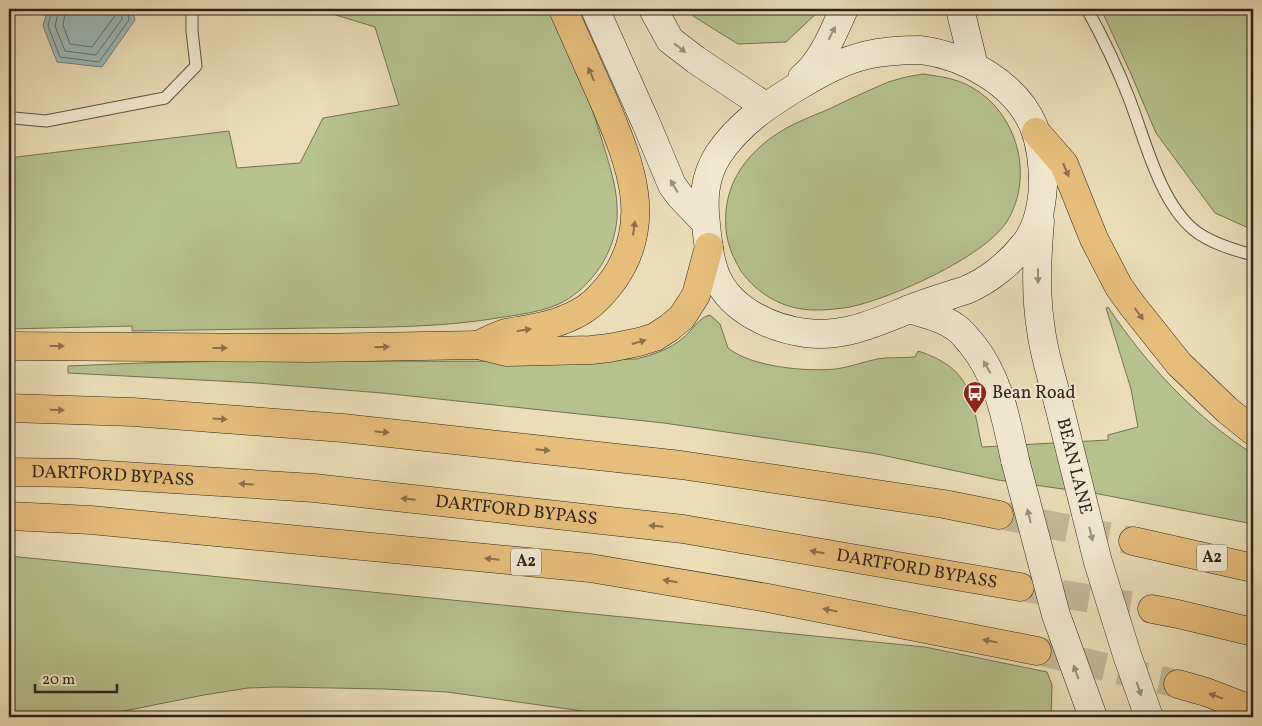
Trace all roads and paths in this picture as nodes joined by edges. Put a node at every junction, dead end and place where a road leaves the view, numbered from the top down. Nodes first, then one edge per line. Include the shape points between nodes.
1 (192, 9) edge
2 (563, 9) edge
3 (595, 9) edge
4 (652, 9) edge
5 (844, 9) edge
6 (960, 9) edge
7 (1087, 9) edge
8 (974, 66) junction
9 (765, 106) junction
10 (14, 118) dead end
11 (1036, 132) junction
12 (1041, 210) junction
13 (708, 235) junction
14 (1253, 255) edge
15 (909, 309) junction
16 (478, 345) junction
17 (9, 346) edge
18 (9, 408) edge
19 (1253, 431) edge
20 (9, 472) edge
21 (999, 515) tunnel mouth
22 (9, 516) edge
23 (1133, 541) tunnel mouth
24 (1253, 568) edge
25 (1020, 587) tunnel mouth
26 (1152, 609) tunnel mouth
27 (1253, 632) edge
28 (1037, 651) tunnel mouth
29 (1178, 684) tunnel mouth
30 (1253, 710) edge
31 (1093, 717) edge
32 (1148, 717) edge

1 - 10 lane via 196,66 165,98 46,121
16 -> 2 highway via 506,332 561,321 587,308 616,275 632,242 636,204 626,155
13 -> 3 main road via 672,185
4 -> 9 main road via 670,40
9 -> 5 main road via 813,68
6 - 8 main road
7 - 14 lane via 1114,60 1154,168 1179,212 1201,234
8 - 9 main road, BEAN LANE via 930,52 903,50 878,53 828,68
8 - 11 main road, BEAN LANE via 993,78 1015,99
9 - 13 main road via 738,130 713,164 705,189
11 - 12 main road, BEAN LANE via 1042,169
11 -> 19 highway via 1064,164 1094,239 1132,305 1179,364
12 - 15 main road via 1026,243 992,275 967,289
12 -> 32 main road, BEAN LANE, bridge via 1039,314 1044,347 1098,562
13 - 15 main road via 717,277 728,294 753,315 785,329 838,333 871,325
16 -> 13 highway via 506,352 591,350 624,346 655,337 676,322 696,295
31 -> 15 main road, bridge via 1056,615 1004,412 989,368 956,327
17 -> 16 highway via 312,348
18 -> 21 highway via 133,412 343,428 681,464
25 -> 20 highway, DARTFORD BYPASS via 674,528 314,488 76,473
28 -> 22 highway, A2 via 777,600 590,568 91,520
23 - 24 highway, A2
26 - 27 highway
30 -> 29 highway

